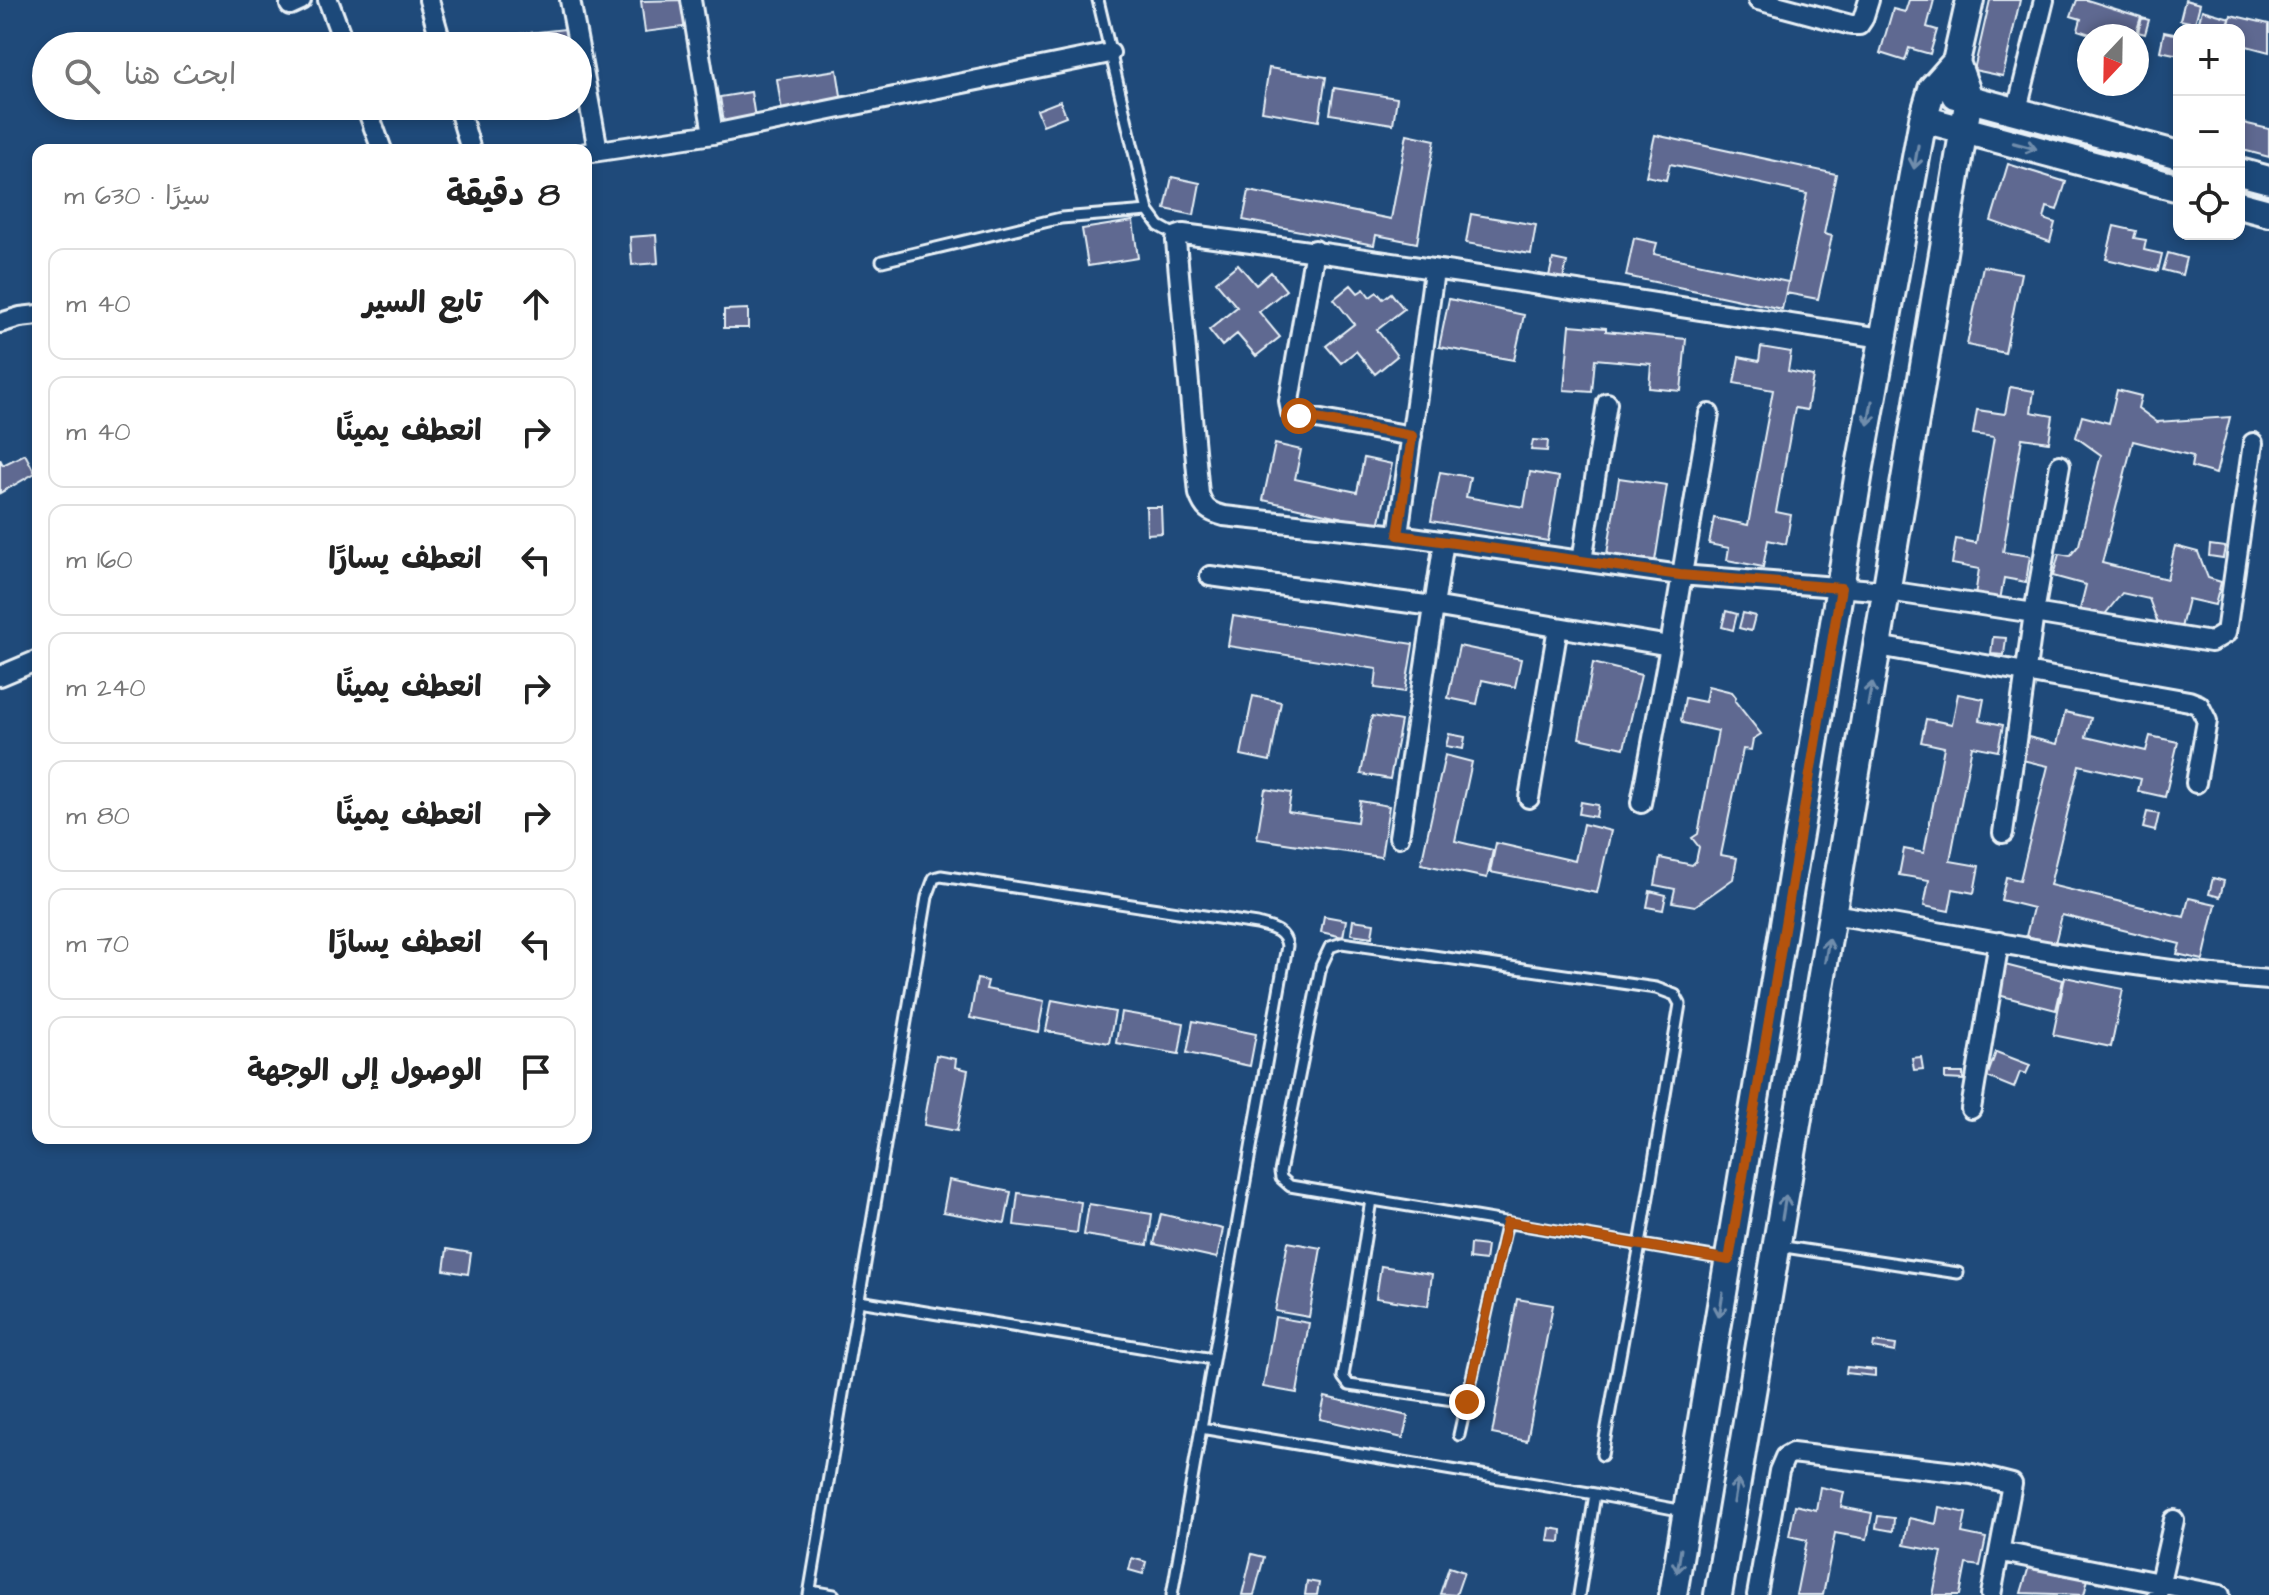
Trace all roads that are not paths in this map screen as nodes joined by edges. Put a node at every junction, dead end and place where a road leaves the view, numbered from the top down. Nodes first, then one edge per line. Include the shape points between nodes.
1 (328, 0) edge
2 (429, 0) edge
3 (570, 0) edge
4 (691, 0) edge
5 (1098, 0) edge
6 (1758, 0) edge
7 (1869, 0) edge
8 (1970, 0) edge
9 (2044, 0) edge
10 (340, 32) edge
11 (438, 32) edge
12 (575, 32) edge
13 (1110, 53) junction
14 (1956, 62) junction
15 (1932, 89) junction
16 (1969, 98) junction
17 (2017, 110) junction
18 (1923, 119) junction
19 (371, 120) edge
20 (462, 120) edge
21 (587, 120) edge
22 (1964, 129) junction
23 (713, 134) junction
24 (380, 144) edge
25 (469, 144) edge
26 (591, 144) edge
27 (592, 152) edge
28 (2173, 153) edge
29 (2245, 174) edge
30 (2269, 180) edge
31 (2173, 186) edge
32 (2245, 207) edge
33 (1148, 211) junction
34 (2269, 213) edge
35 (1177, 236) junction
36 (1315, 250) junction
37 (882, 261) dead end
38 (1434, 271) junction
39 (32, 316) edge
40 (0, 323) edge
41 (1883, 338) junction
42 (1607, 403) dead end
43 (1709, 414) dead end
44 (1412, 436) junction
45 (2253, 443) dead end
46 (2060, 465) dead end
47 (1398, 535) junction
48 (1444, 541) junction
49 (1582, 561) junction
50 (1680, 575) junction
51 (1210, 576) dead end
52 (1841, 588) junction
53 (1888, 591) junction
54 (1433, 606) junction
55 (2034, 613) junction
56 (1558, 627) junction
57 (1670, 646) junction
58 (1878, 646) junction
59 (32, 663) edge
60 (2027, 672) junction
61 (0, 676) edge
62 (2196, 783) dead end
63 (1529, 798) dead end
64 (1641, 803) dead end
65 (2003, 833) dead end
66 (1399, 837) dead end
67 (1833, 914) junction
68 (1999, 942) junction
69 (2269, 980) edge
70 (1756, 1096) junction
71 (1800, 1104) junction
72 (1971, 1109) dead end
73 (1371, 1200) junction
74 (1507, 1222) junction
75 (1640, 1245) junction
76 (1778, 1246) junction
77 (1729, 1260) junction
78 (1958, 1273) dead end
79 (859, 1301) junction
80 (1213, 1359) junction
81 (1467, 1402) junction
82 (1201, 1428) junction
83 (1459, 1435) dead end
84 (1602, 1455) dead end
85 (1595, 1494) junction
86 (1687, 1512) junction
87 (2174, 1520) dead end
88 (2007, 1553) dead end
89 (2158, 1588) edge
90 (810, 1593) edge
91 (834, 1595) edge
92 (1172, 1595) edge
93 (1579, 1595) edge
94 (1673, 1595) edge
95 (1718, 1595) edge
96 (1757, 1595) edge
97 (1991, 1595) edge
98 (2220, 1595) edge

1 - 10 street
2 - 11 street
3 - 12 street
4 - 23 street
5 - 13 lane
6 - 7 street via 1859,25
8 - 14 street
9 - 17 street
13 - 23 street
13 - 33 lane
14 - 15 street
14 - 16 street
15 - 16 street
15 - 18 street
16 - 17 street
16 - 22 street
17 - 28 street
18 - 22 street
18 -> 41 street
19 - 24 street
20 - 25 street
21 - 26 street
22 -> 31 street
22 - 53 street
23 - 27 street
29 - 30 street
32 - 34 street
33 - 35 lane via 1159,226
33 - 37 lane via 1061,218
35 - 36 street
35 - 47 street via 1203,506 1224,516
36 - 38 street
36 - 44 street via 1291,412
38 - 41 street
38 - 44 street
39 - 40 street
41 -> 52 street
42 - 49 street
43 - 50 street
44 - 47 street
45 - 55 street via 2226,633 2211,642
46 - 55 street
47 - 48 street
48 - 49 street
48 - 54 street
49 - 50 street
50 - 52 street
50 - 57 street
51 - 54 street
52 - 53 street
52 - 70 street
53 - 55 street
53 - 58 street
54 - 56 street
54 - 66 street
55 - 60 street
56 - 57 street
56 - 63 street
57 - 64 street
58 - 60 street
67 -> 58 street
59 - 61 street
60 - 62 street via 2199,705 2207,721
60 - 65 street
67 - 68 street
71 -> 67 street
68 - 69 street via 2201,975
68 - 72 street
70 - 71 street
70 - 77 street
76 -> 71 street
73 - 74 lane
73 - 75 lane via 1290,1186 1280,1172 1321,966 1330,947 1342,943 1675,995 1680,1004
73 - 81 lane via 1343,1377 1349,1385 1369,1390
74 - 75 lane
74 - 81 lane
75 - 77 lane
75 - 84 lane
76 - 78 lane
95 -> 76 street
77 -> 86 street
79 - 80 lane
79 - 80 lane via 934,878 1257,924 1280,932 1287,946
79 - 90 lane
80 - 82 lane
81 - 83 lane
82 - 85 lane
82 - 92 lane
85 - 86 lane
85 - 93 lane
86 -> 94 street
87 - 89 street
88 - 89 street
89 - 98 street
90 - 91 lane
96 - 97 street via 1779,1471 1792,1453 1972,1474 2012,1484

